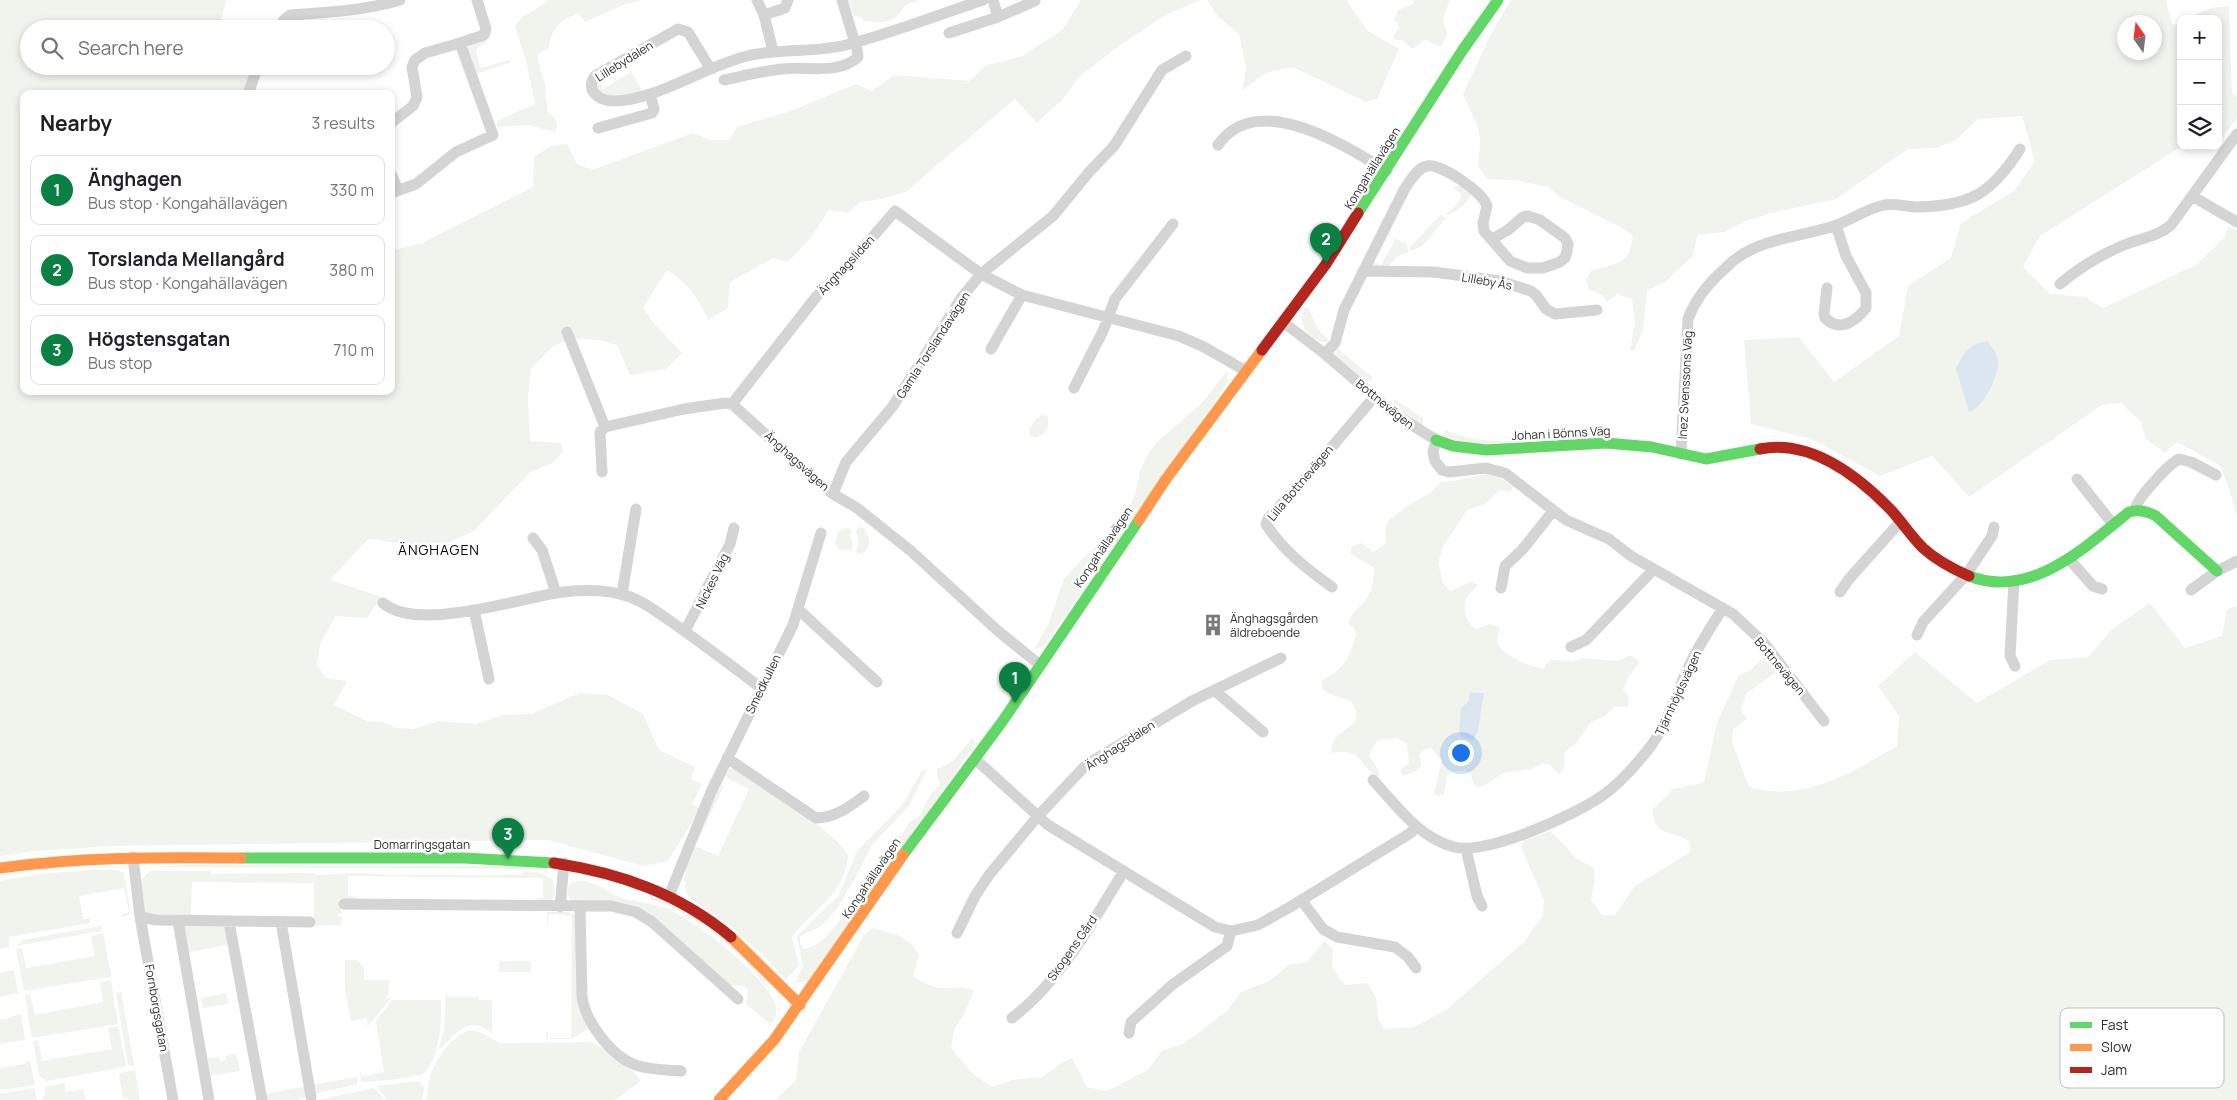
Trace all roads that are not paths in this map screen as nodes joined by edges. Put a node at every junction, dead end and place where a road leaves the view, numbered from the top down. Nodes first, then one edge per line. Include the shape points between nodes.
1 (400, 0) edge
2 (477, 0) edge
3 (757, 0) edge
4 (788, 0) edge
5 (842, 0) edge
6 (983, 0) edge
7 (993, 0) edge
8 (1498, 0) edge
9 (1035, 1) dead end
10 (764, 15) junction
11 (998, 17) junction
12 (284, 20) edge
13 (949, 33) dead end
14 (855, 42) junction
15 (460, 43) junction
16 (773, 52) junction
17 (1186, 56) dead end
18 (710, 68) junction
19 (255, 75) edge
20 (724, 80) dead end
21 (249, 90) edge
22 (650, 94) junction
23 (395, 119) edge
24 (598, 128) dead end
25 (2237, 134) edge
26 (1218, 145) dead end
27 (2020, 149) dead end
28 (1387, 171) junction
29 (395, 191) edge
30 (2192, 196) junction
31 (2237, 222) edge
32 (1173, 224) dead end
33 (1836, 225) junction
34 (1492, 239) junction
35 (1365, 271) junction
36 (981, 274) junction
37 (2060, 284) dead end
38 (1827, 288) dead end
39 (1022, 295) junction
40 (1597, 310) dead end
41 (1108, 317) junction
42 (1283, 322) junction
43 (567, 332) dead end
44 (991, 348) dead end
45 (1325, 354) junction
46 (1246, 371) junction
47 (1074, 388) dead end
48 (1375, 396) junction
49 (732, 404) junction
50 (605, 427) junction
51 (1436, 440) junction
52 (1681, 454) junction
53 (602, 472) dead end
54 (2216, 475) dead end
55 (2077, 479) dead end
56 (833, 494) junction
57 (636, 509) dead end
58 (2136, 510) junction
59 (1553, 511) junction
60 (1900, 522) junction
61 (2112, 523) junction
62 (1994, 527) dead end
63 (734, 528) dead end
64 (821, 533) dead end
65 (533, 538) dead end
66 (2069, 559) junction
67 (2237, 561) edge
68 (1654, 569) junction
69 (2217, 571) junction
70 (1966, 575) junction
71 (2014, 581) junction
72 (1332, 587) dead end
73 (1501, 588) dead end
74 (2102, 589) dead end
75 (2191, 590) dead end
76 (1840, 592) dead end
77 (556, 593) junction
78 (622, 594) junction
79 (383, 603) dead end
80 (1722, 608) junction
81 (474, 610) junction
82 (799, 610) junction
83 (685, 631) junction
84 (1917, 635) dead end
85 (1571, 648) dead end
86 (1282, 658) dead end
87 (1040, 665) junction
88 (2015, 666) dead end
89 (489, 679) dead end
90 (877, 682) dead end
91 (761, 688) junction
92 (1214, 690) junction
93 (1824, 721) dead end
94 (1263, 732) dead end
95 (727, 758) junction
96 (975, 758) junction
97 (1373, 780) dead end
98 (864, 796) dead end
99 (1038, 816) junction
100 (1417, 827) junction
101 (1466, 849) junction
102 (133, 857) junction
103 (564, 862) junction
104 (0, 868) edge
105 (1124, 871) junction
106 (669, 896) junction
107 (1302, 901) junction
108 (344, 904) dead end
109 (1482, 906) dead end
110 (560, 907) junction
111 (580, 907) junction
112 (140, 917) junction
113 (178, 921) junction
114 (230, 922) junction
115 (281, 922) junction
116 (310, 922) dead end
117 (1232, 931) junction
118 (957, 932) dead end
119 (1416, 968) dead end
120 (738, 999) dead end
121 (800, 1005) junction
122 (1012, 1018) dead end
123 (1129, 1033) dead end
124 (681, 1071) dead end
125 (311, 1097) dead end
126 (173, 1100) edge
127 (210, 1100) edge
128 (262, 1100) edge
129 (719, 1100) edge

1 - 12 street via 342,13 290,15
2 - 15 street via 485,34
3 - 10 street
4 - 10 street via 785,8
5 - 14 street
6 - 14 street, Lillebydalen
7 - 11 street
8 - 28 street, Kongahällavägen
9 - 11 street
10 - 16 street
11 - 13 street
14 - 16 street, Lillebydalen
14 - 20 street via 858,57 849,65 775,69
15 - 23 street via 425,53 415,60 412,67 418,98 413,106
15 - 29 street via 493,135 456,152 416,184
16 - 18 street, Lillebydalen
17 - 36 street, Gamla Torslandavägen via 1162,70 1114,146 1053,216
18 - 22 street, Lillebydalen
18 - 22 street, Lillebydalen via 688,32 682,29 591,81 594,93 603,100 626,100
19 - 21 street
22 - 24 street via 652,113
25 - 30 street
26 - 28 street via 1238,125 1261,122 1293,124 1314,131
27 - 33 street, Inez Svenssons Väg via 1998,180 1983,193 1951,205 1884,205
28 - 42 street, Kongahällavägen via 1326,264
30 - 31 street
30 - 37 street via 2162,233 2126,244 2091,261
32 - 41 street via 1115,299
33 - 38 street via 1846,256 1866,293 1866,308 1851,322 1832,324 1824,314
33 - 52 street, Inez Svenssons Väg via 1779,240 1745,254 1707,285 1697,299 1688,319
34 - 34 street, Lilleby Ås via 1510,261 1527,268 1553,266 1565,258 1568,244 1565,238 1540,220 1528,216
34 - 35 street, Lilleby Ås via 1483,226 1487,210 1484,200 1444,168 1426,166 1416,172 1405,188
35 - 40 street, Lilleby Ås via 1434,272 1500,281 1531,291 1546,309 1555,314
35 - 45 street, Lilleby Ås via 1344,310 1335,343
36 - 39 street
36 - 49 street, Änghagsliden via 895,211 816,297
36 - 56 street, Gamla Torslandavägen via 943,324 893,406 846,462
39 - 41 street
39 - 44 street
41 - 46 street via 1179,336
41 - 47 street
42 - 45 street, Bottnevägen
42 - 46 street, Kongahällavägen
43 - 50 street
45 - 48 street, Bottnevägen
46 - 87 street, Kongahällavägen via 1139,518
48 - 51 street, Bottnevägen via 1396,415
48 - 72 street, Lilla Bottnevägen via 1266,524 1306,568
49 - 50 street via 684,409
49 - 56 street, Änghagsvägen
50 - 53 street via 600,432
51 - 52 street, Johan i Bönns Väg via 1470,450 1606,442
51 - 59 street, Bottnevägen via 1433,452 1442,470 1486,468 1505,472
52 - 60 street, Johan i Bönns Väg via 1706,459 1769,447 1805,452 1827,461 1862,483
54 - 58 street via 2179,459 2138,501
55 - 61 street
56 - 87 street, Änghagsvägen via 857,508 911,551 998,632
57 - 78 street
58 - 61 street, Johan i Bönns Väg
58 - 69 street via 2156,516
59 - 68 street, Bottnevägen via 1609,539
59 - 73 street via 1505,566
60 - 70 street, Johan i Bönns Väg via 1924,549
60 - 76 street
61 - 66 street, Johan i Bönns Väg
62 - 70 street via 1992,536
63 - 83 street, Nickes Väg via 730,544
64 - 82 street, Smedkullen
65 - 77 street via 542,550
66 - 71 street, Johan i Bönns Väg via 2040,575
66 - 74 street via 2093,586
67 - 69 street
68 - 80 street, Bottnevägen
68 - 85 street via 1586,640
69 - 75 street
70 - 71 street, Johan i Bönns Väg
70 - 84 street via 1923,622
71 - 88 street via 2010,656
77 - 78 street via 594,590
77 - 81 street
78 - 83 street via 651,608
79 - 81 street via 404,614 440,615
80 - 93 street, Bottnevägen via 1764,643
80 - 101 street, Tjärnhöjdsvägen via 1692,660 1660,732 1647,751 1603,796 1532,832
81 - 89 street
82 - 90 street
82 - 91 street, Smedkullen
83 - 91 street
86 - 92 street, Änghagsdalen
87 - 96 street, Kongahällavägen
91 - 95 street, Smedkullen
92 - 94 street
92 - 99 street, Änghagsdalen via 1086,765
95 - 98 street via 816,818 837,814
95 - 106 street, Smedkullen
96 - 99 street
96 - 121 street, Kongahällavägen via 916,836
97 - 100 street
99 - 105 street via 1066,837
99 - 118 street via 975,896
100 - 101 street via 1452,846
100 - 107 street
101 - 109 street
102 - 103 street, Domarringsgatan via 481,858
102 - 104 street, Domarringsgatan via 71,858
102 - 112 street, Fornborgsgatan
103 - 106 street, Domarringsgatan via 627,879
103 - 110 street
105 - 117 street via 1215,927
105 - 122 street, Skogens Gård via 1060,968 1028,1006
106 - 121 street, Domarringsgatan via 727,933
107 - 117 street via 1258,925
107 - 119 street via 1323,929 1337,938 1395,947
108 - 110 street
110 - 111 street
111 - 120 street via 611,906 636,912 652,922
111 - 124 street via 583,1007 592,1026 609,1046 635,1065
112 - 113 street
112 - 126 street, Fornborgsgatan
113 - 114 street
113 - 127 street
114 - 115 street
114 - 128 street
115 - 116 street
115 - 125 street
117 - 123 street via 1227,946 1172,985 1130,1022
121 - 129 street, Kongahällavägen via 774,1040

